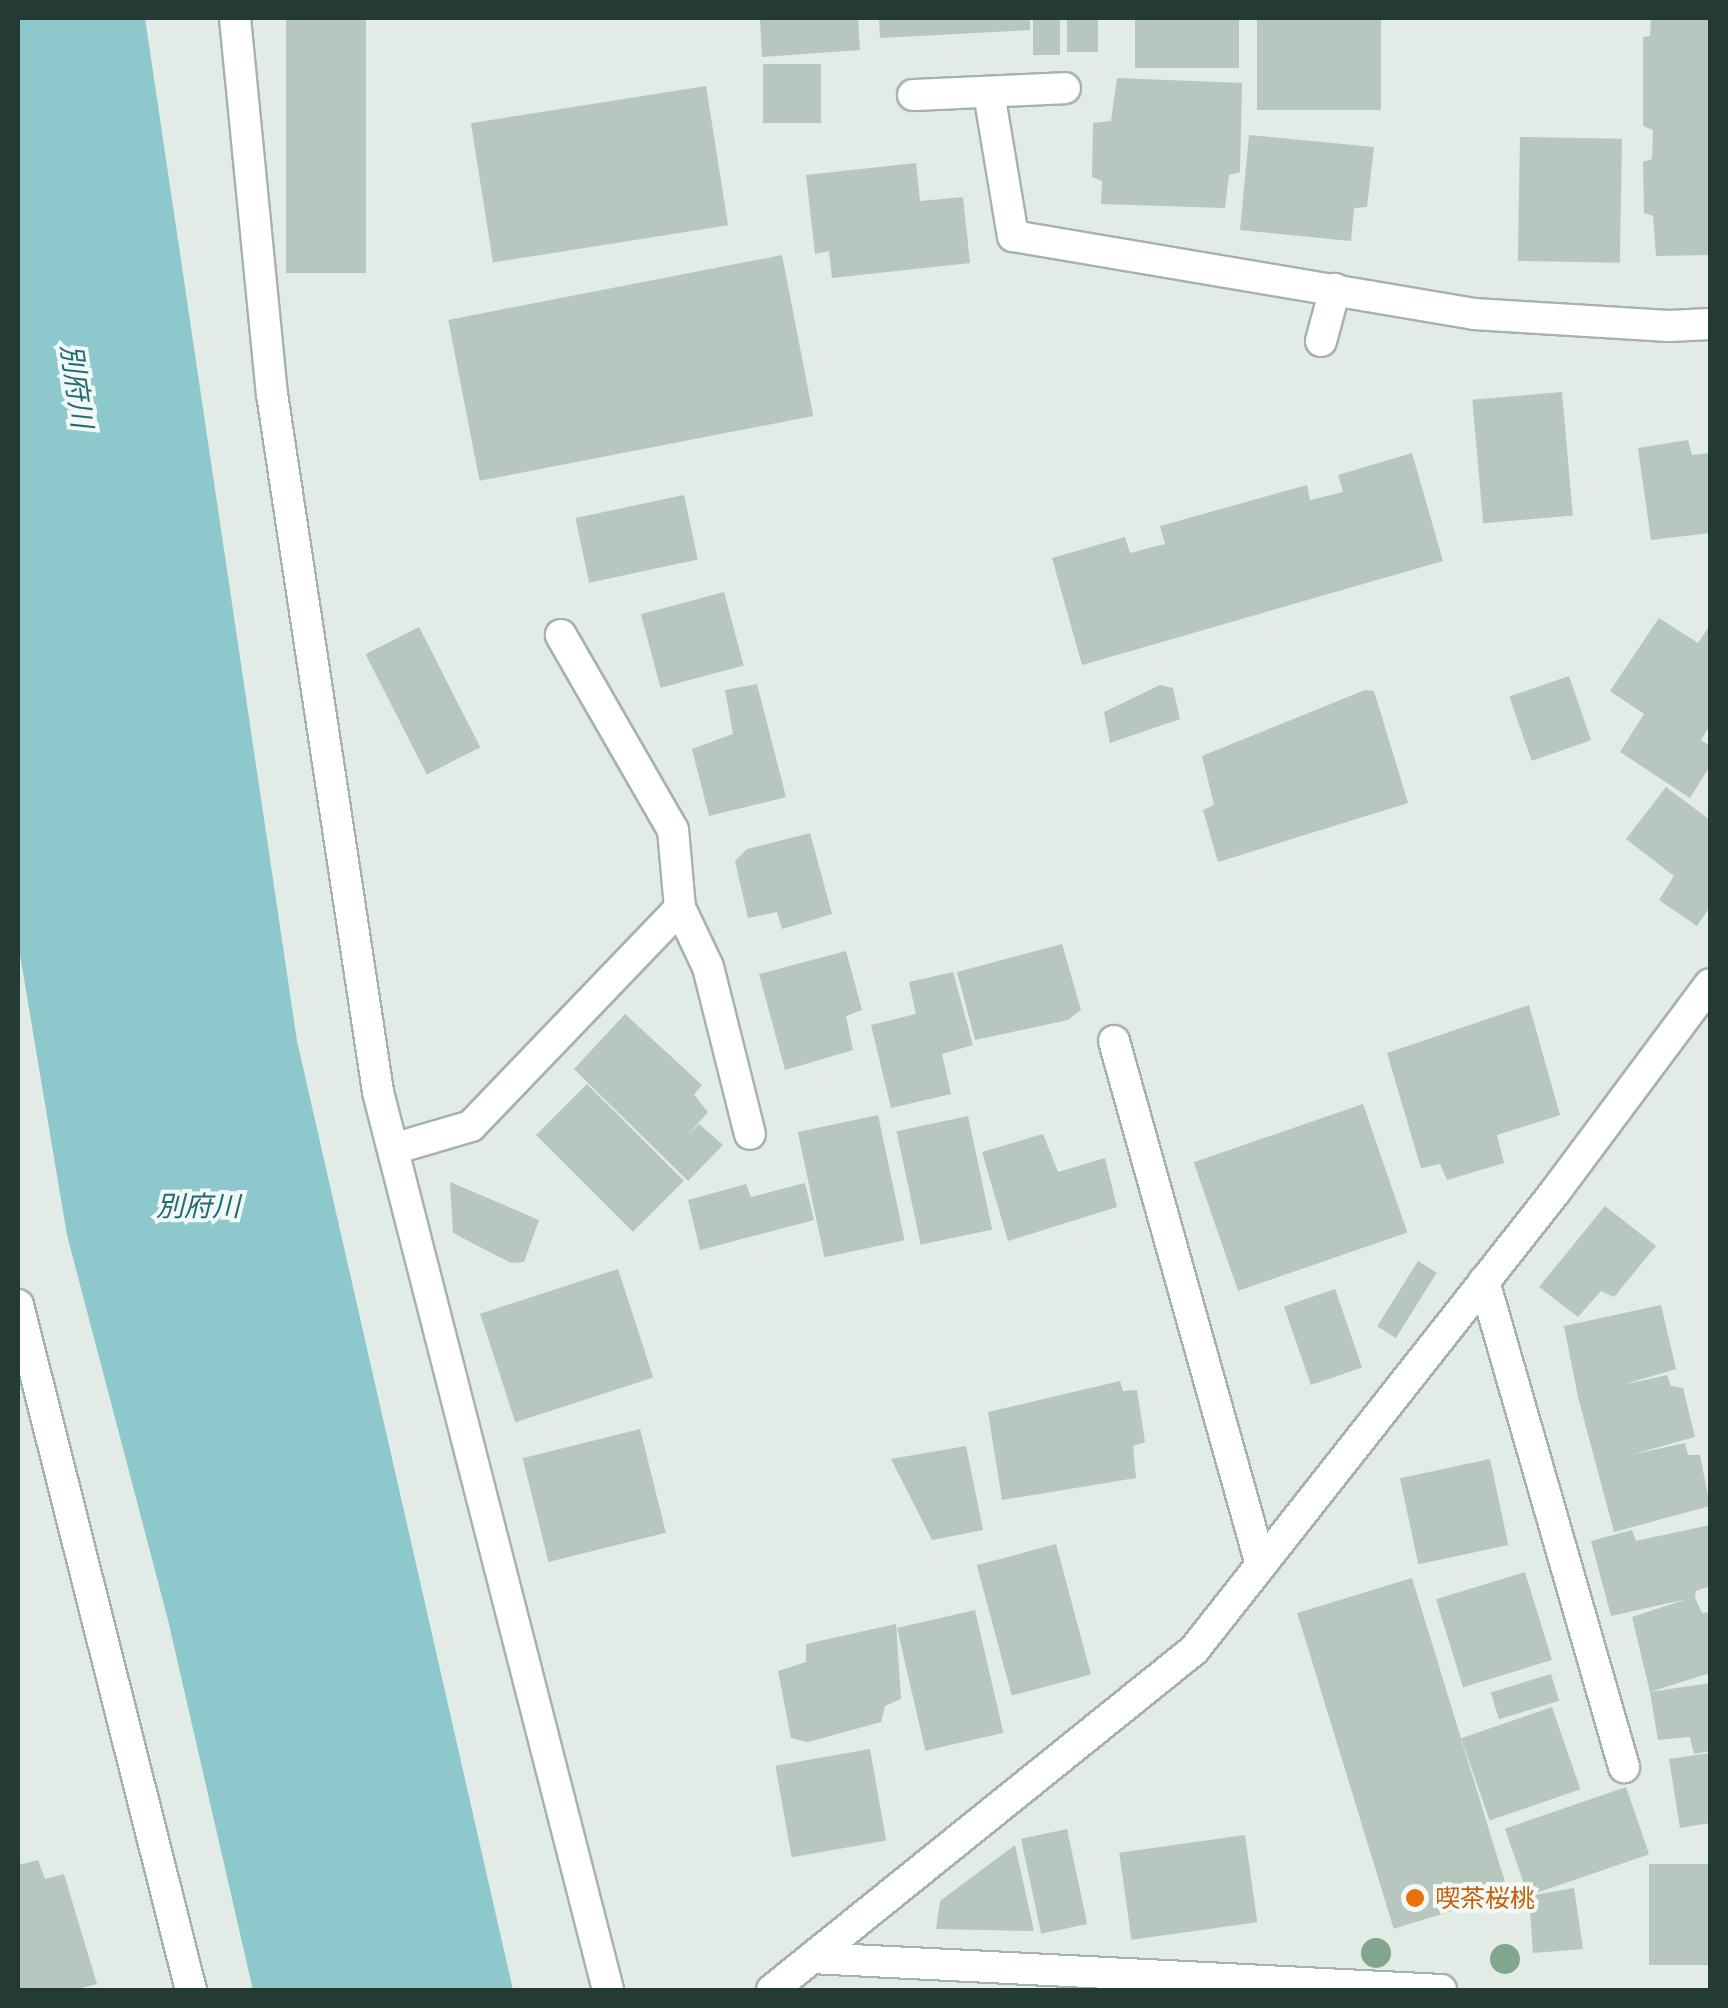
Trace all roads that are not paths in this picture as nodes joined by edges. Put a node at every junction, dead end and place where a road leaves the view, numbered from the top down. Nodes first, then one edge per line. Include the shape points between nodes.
1 (235, 18) edge
2 (1065, 88) dead end
3 (989, 93) junction
4 (913, 95) dead end
5 (1335, 289) junction
6 (1710, 324) edge
7 (1320, 341) dead end
8 (561, 635) dead end
9 (680, 908) junction
10 (1710, 984) edge
11 (1114, 1042) dead end
12 (750, 1134) dead end
13 (394, 1149) junction
14 (1484, 1280) junction
15 (18, 1305) edge
16 (1260, 1565) junction
17 (1624, 1766) dead end
18 (812, 1958) junction
19 (191, 1990) edge
20 (608, 1990) edge
21 (772, 1990) edge
22 (1442, 1990) edge

1 - 13 street via 272,394 378,1092
2 - 3 street
3 - 4 street
3 - 5 street via 1013,236
5 - 6 street via 1474,314
5 - 7 street
8 - 9 street via 673,830
9 - 12 street via 708,966
9 - 13 street via 471,1126
10 - 14 street
11 - 16 street
13 - 20 street
14 - 16 street
14 - 17 street
15 - 19 street
16 - 18 street via 1194,1650
18 - 21 street
18 - 22 street

